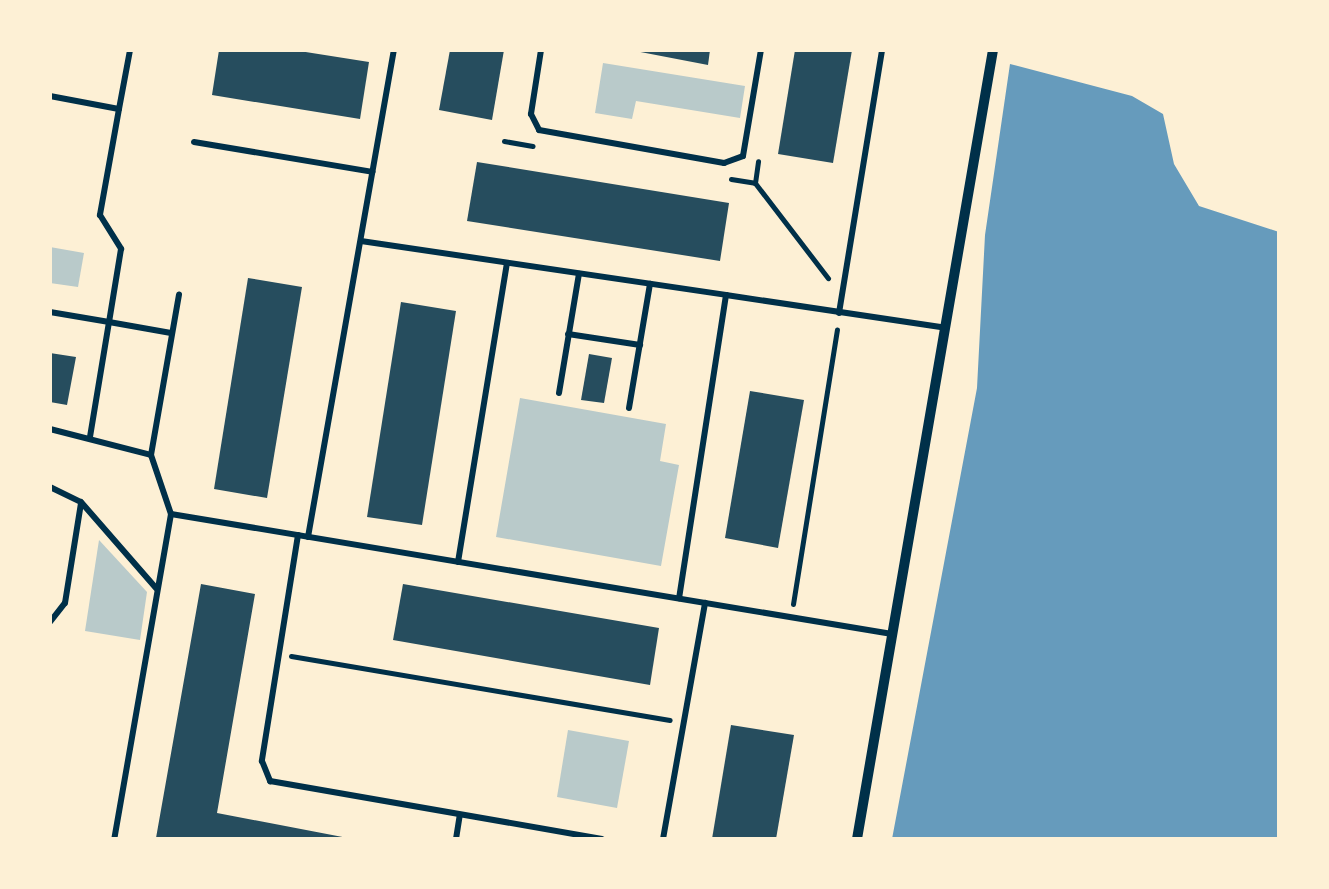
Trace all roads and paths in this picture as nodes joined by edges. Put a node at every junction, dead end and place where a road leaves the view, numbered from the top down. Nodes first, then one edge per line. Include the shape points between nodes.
1 (130, 50) edge
2 (394, 50) edge
3 (541, 50) edge
4 (761, 50) edge
5 (882, 50) edge
6 (994, 50) edge
7 (50, 96) edge
8 (119, 109) junction
9 (504, 141) dead end
10 (194, 142) dead end
11 (543, 148) dead end
12 (374, 172) junction
13 (716, 176) dead end
14 (361, 241) junction
15 (506, 264) junction
16 (578, 274) junction
17 (650, 284) junction
18 (179, 294) dead end
19 (726, 296) junction
20 (842, 296) junction
21 (50, 312) edge
22 (839, 313) junction
23 (109, 322) junction
24 (946, 328) junction
25 (171, 332) junction
26 (568, 334) junction
27 (640, 345) junction
28 (558, 393) dead end
29 (629, 408) dead end
30 (50, 430) edge
31 (90, 436) junction
32 (151, 455) junction
33 (50, 487) edge
34 (81, 502) junction
35 (170, 514) junction
36 (298, 535) junction
37 (308, 537) junction
38 (458, 562) junction
39 (157, 589) junction
40 (679, 598) junction
41 (705, 603) junction
42 (791, 617) junction
43 (50, 622) edge
44 (892, 634) junction
45 (278, 654) junction
46 (686, 722) junction
47 (460, 815) junction
48 (114, 839) edge
49 (456, 839) edge
50 (602, 839) edge
51 (662, 839) edge
52 (857, 839) edge

1 - 8 lane
2 - 12 lane
3 - 4 lane via 531,114 539,130 724,163 743,156
5 - 20 lane
6 - 24 street
7 - 8 lane
8 - 23 lane via 100,215 121,249
9 - 11 path
10 - 12 lane
12 - 14 lane
13 - 20 path via 755,183
14 - 15 lane
14 - 37 lane
15 - 16 lane
15 - 38 lane
16 - 17 lane
16 - 26 lane
17 - 19 lane
17 - 27 lane
18 - 25 lane
19 - 22 lane
19 - 40 lane
20 - 22 lane
21 - 23 lane
22 - 24 lane
22 - 42 path
23 - 25 lane
23 - 31 lane
24 - 44 street
25 - 32 lane
26 - 27 lane
26 - 28 lane
27 - 29 lane
30 - 31 lane
31 - 32 lane via 116,450
32 - 35 lane
33 - 34 lane
34 - 39 lane
34 - 43 lane via 65,604
35 - 36 lane
35 - 39 lane
36 - 37 lane
36 - 45 lane
37 - 38 lane
38 - 40 lane
39 - 48 lane
40 - 41 lane
41 - 42 lane
41 - 46 lane
42 - 44 lane
44 - 52 street
45 - 46 path
45 - 47 lane via 262,761 270,781
46 - 51 lane
47 - 49 lane
47 - 50 lane

